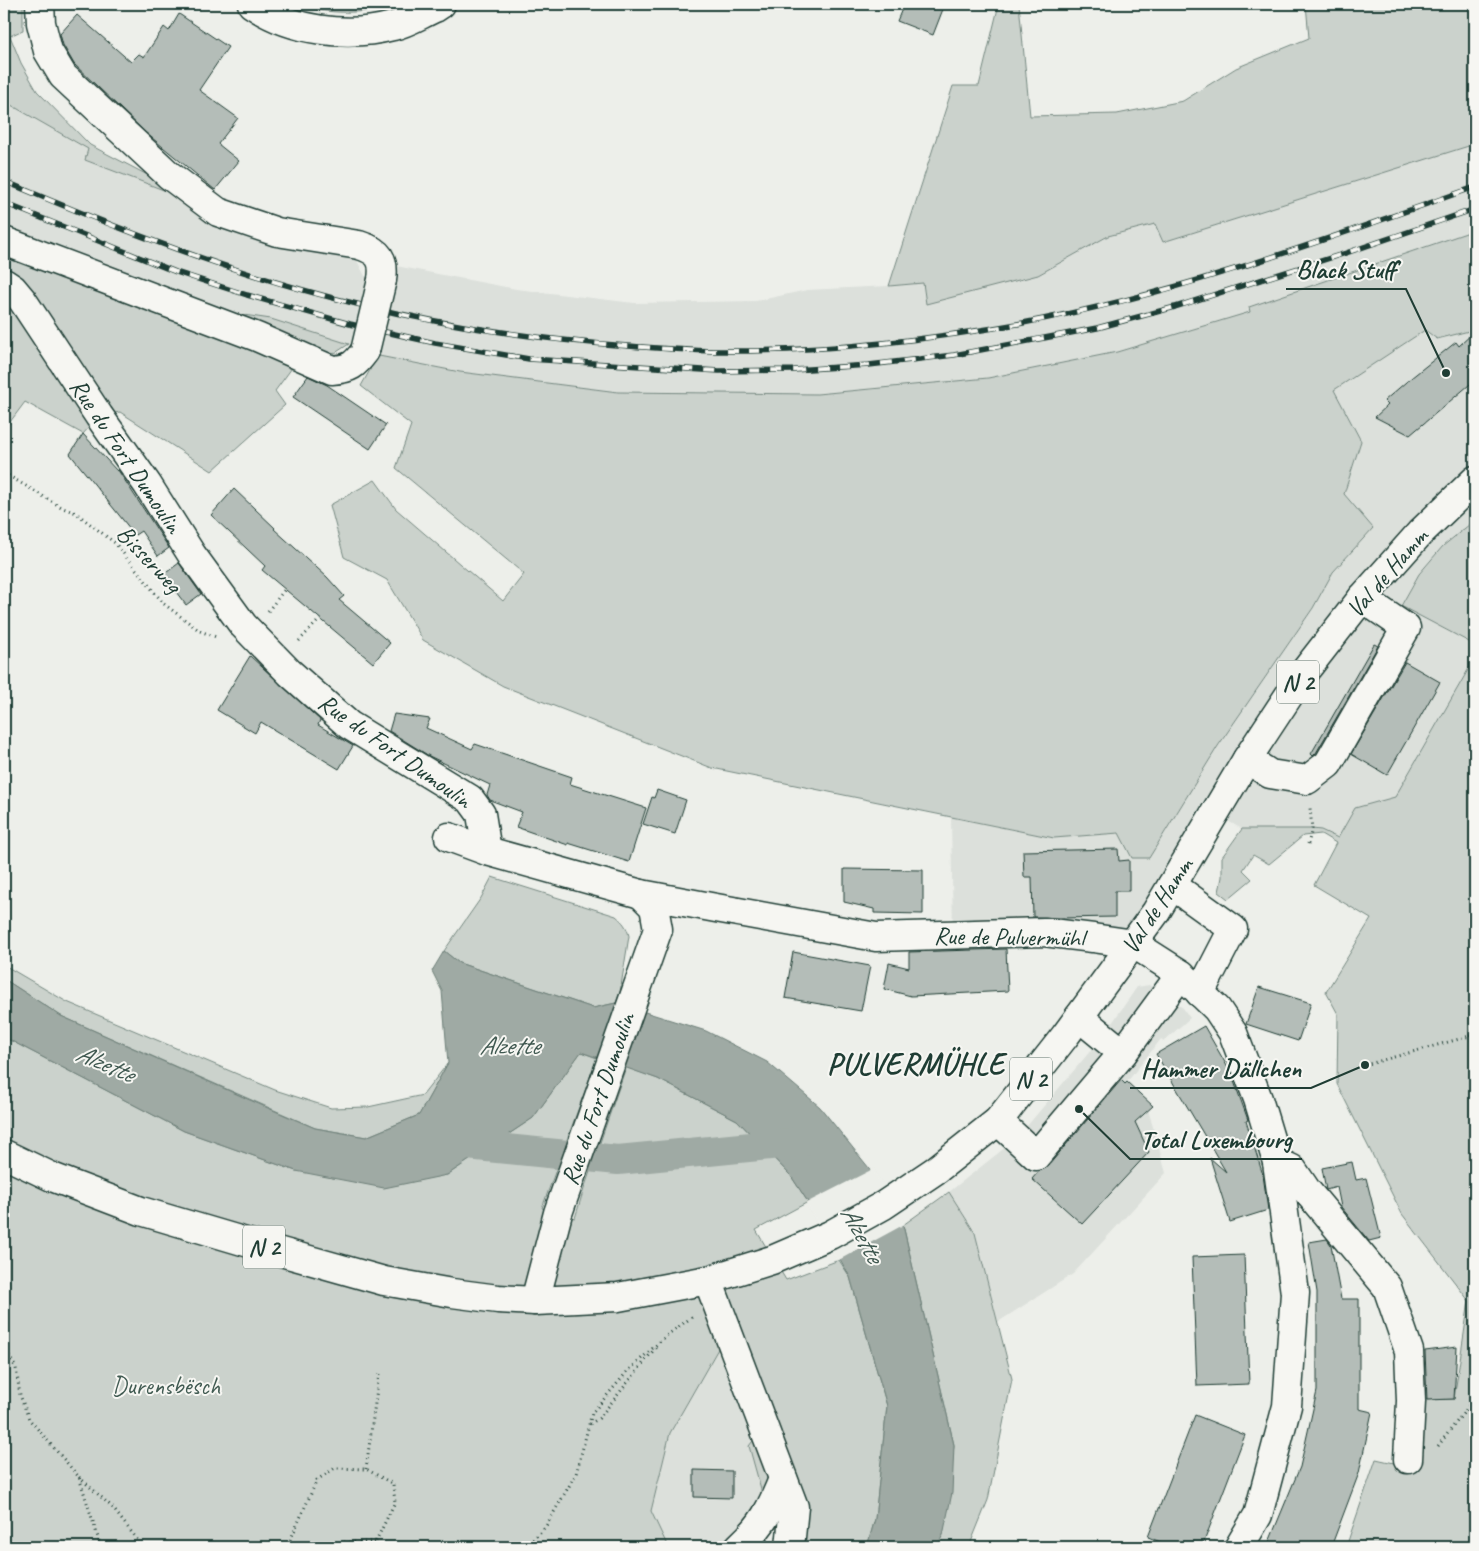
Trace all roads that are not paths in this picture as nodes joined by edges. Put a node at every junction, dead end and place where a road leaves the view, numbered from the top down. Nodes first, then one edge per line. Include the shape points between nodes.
1 (252, 4) edge
2 (441, 4) edge
3 (40, 13) edge
4 (4, 241) edge
5 (4, 284) edge
6 (1475, 480) edge
7 (1362, 598) junction
8 (1247, 759) junction
9 (449, 837) dead end
10 (487, 850) junction
11 (1172, 885) junction
12 (641, 894) junction
13 (1134, 944) junction
14 (1181, 974) junction
15 (1200, 993) junction
16 (1079, 1017) junction
17 (1123, 1053) junction
18 (998, 1121) junction
19 (4, 1154) edge
20 (1277, 1162) junction
21 (708, 1280) junction
22 (535, 1301) junction
23 (1408, 1459) road end
24 (783, 1479) junction
25 (739, 1547) edge
26 (790, 1547) edge
27 (1239, 1547) edge

1 - 2 street via 303,27 348,32 393,26
3 - 4 street, bridge via 48,51 63,76 169,176 218,212 277,232 371,249 380,257 384,268 365,350 357,362 346,369 332,370 257,337
5 - 10 street, Rue du Fort Dumoulin via 23,301 192,555 254,620 290,673 349,726 470,799 481,814
6 - 7 street, Val de Hamm / N 2 via 1420,533
7 - 8 street, Val de Hamm / N 2 via 1305,671
7 - 8 street via 1406,628 1328,764 1307,780 1270,774
8 - 11 street, Val de Hamm / N 2
9 - 10 street
10 - 12 street
11 - 13 street, Val de Hamm / N 2
11 - 15 street via 1233,929
12 - 13 street, Rue de Pulvermühl via 876,938 1044,932
12 - 22 street, Rue du Fort Dumoulin via 654,907 658,929 558,1213
13 - 14 street, Rue de Pulvermühl
13 - 16 street, Val de Hamm / N 2
14 - 15 street, Rue de Pulvermühl
14 - 17 street
15 - 20 street, Rue de Pulvermühl via 1217,1009 1233,1033
16 - 17 street
16 - 18 street, Val de Hamm / N 2
17 - 18 street via 1036,1156
18 - 21 street, Val de Hamm / N 2 via 936,1170 884,1205 830,1235 772,1260
19 - 22 street, N 2 via 52,1177 141,1211 384,1281 452,1294
20 - 23 street via 1292,1169 1387,1287 1409,1351
20 - 27 street, Rue de Pulvermühl via 1295,1293 1287,1406 1258,1515
21 - 22 street, N 2 via 618,1297
21 - 24 street
24 - 25 street via 771,1508 753,1535
24 - 26 street via 794,1507

